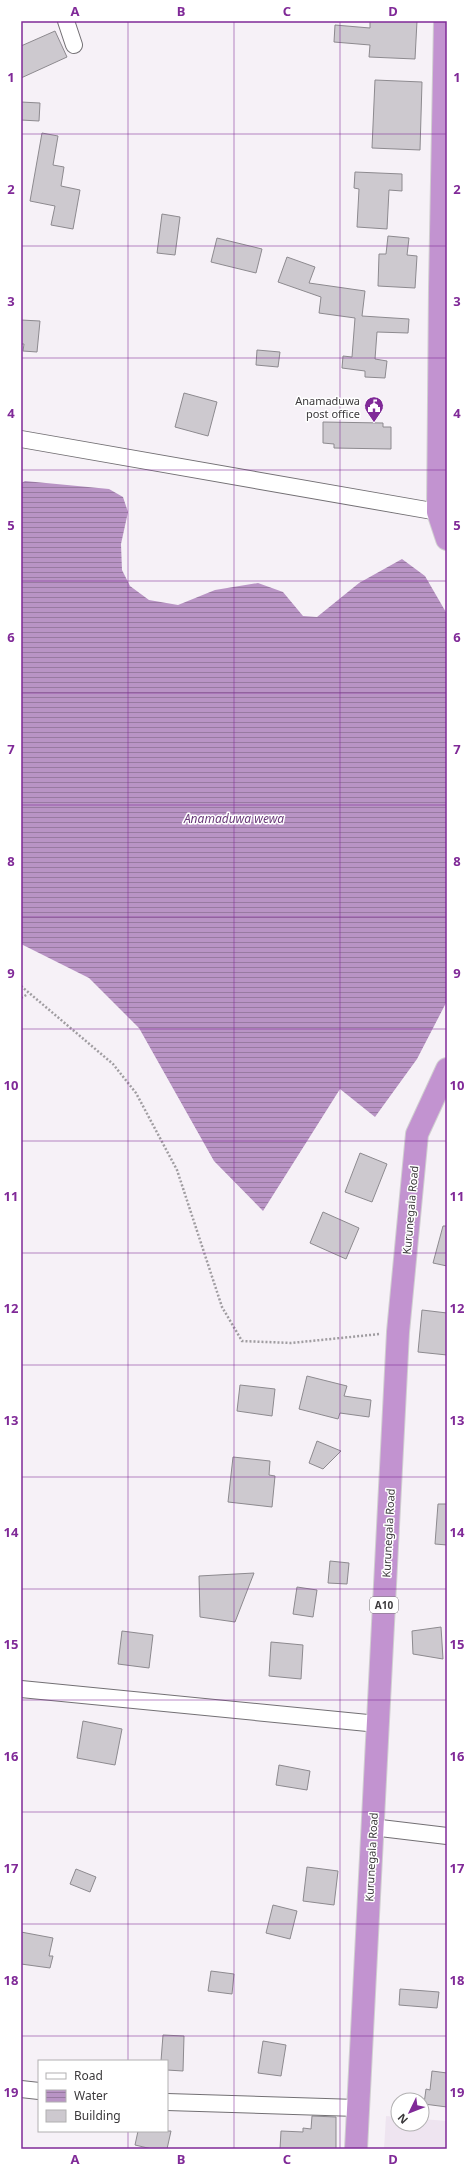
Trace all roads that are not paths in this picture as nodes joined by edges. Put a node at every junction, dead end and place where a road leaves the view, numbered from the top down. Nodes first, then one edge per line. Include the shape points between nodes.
1 (66, 21) edge
2 (445, 21) edge
3 (74, 45) dead end
4 (443, 289) edge
5 (21, 439) edge
6 (438, 512) junction
7 (447, 539) edge
8 (447, 1069) edge
9 (21, 1689) edge
10 (378, 1724) junction
11 (372, 1827) junction
12 (447, 1836) edge
13 (21, 2090) edge
14 (38, 2091) edge
15 (168, 2102) edge
16 (357, 2108) junction
17 (356, 2149) edge

1 - 3 street
2 - 4 highway
4 - 6 highway
5 - 6 street
6 - 7 highway
8 - 10 highway, Kurunegala Road / A10 via 417,1134 398,1332
9 - 10 street
10 - 11 highway, Kurunegala Road / A10
11 - 12 street
11 - 16 highway, Kurunegala Road / A10
13 - 14 street
15 - 16 street
16 - 17 highway, Kurunegala Road / A10

